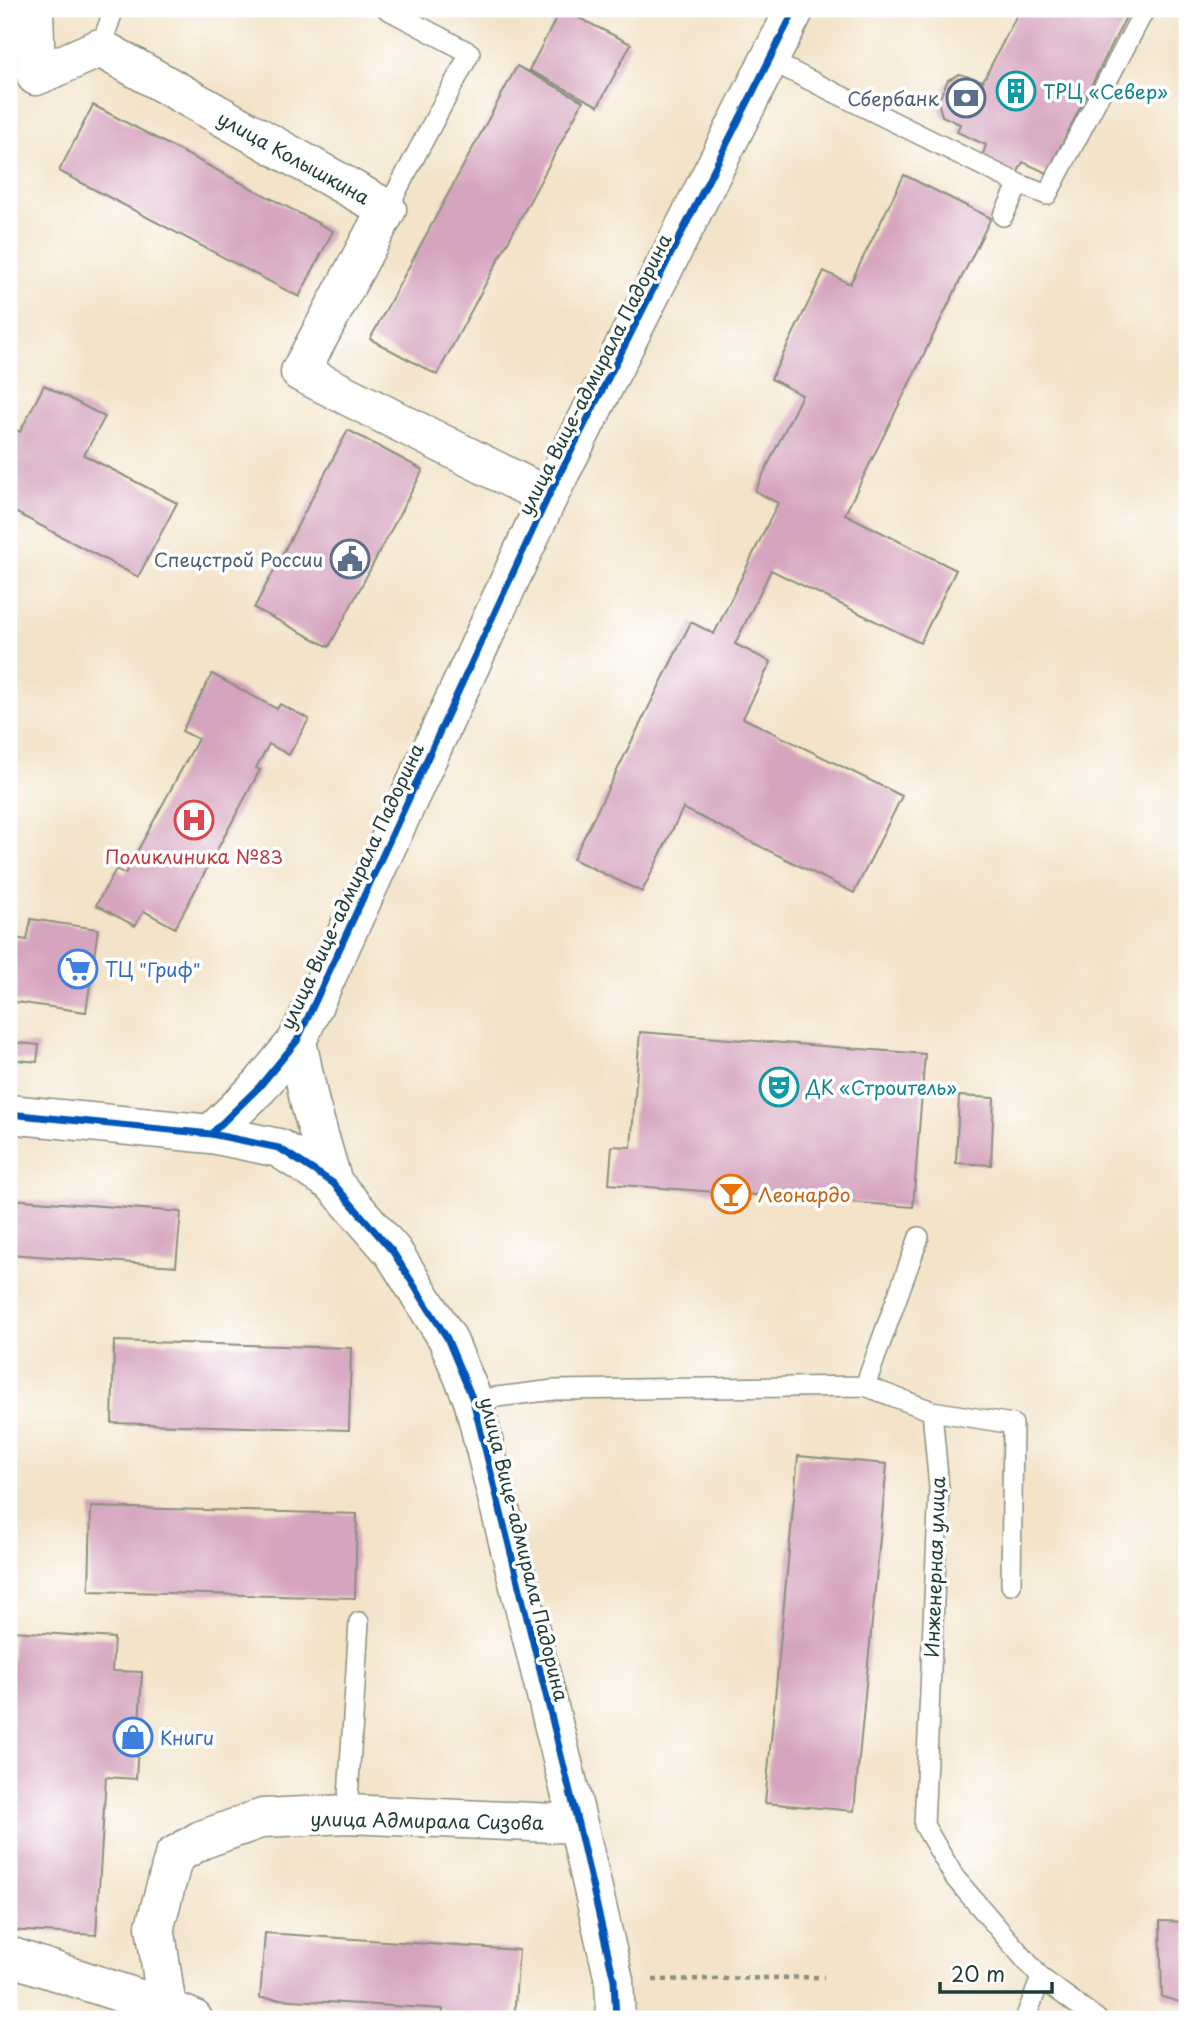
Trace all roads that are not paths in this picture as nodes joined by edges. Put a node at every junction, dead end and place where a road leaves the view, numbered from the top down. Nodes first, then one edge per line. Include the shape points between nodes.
1 (34, 9) edge
2 (114, 9) edge
3 (387, 9) edge
4 (795, 9) edge
5 (1145, 9) edge
6 (100, 48) junction
7 (769, 60) junction
8 (1019, 184) junction
9 (387, 209) junction
10 (1003, 216) dead end
11 (548, 496) junction
12 (297, 1041) junction
13 (9, 1114) edge
14 (211, 1134) junction
15 (334, 1183) junction
16 (919, 1237) dead end
17 (865, 1386) junction
18 (473, 1400) junction
19 (932, 1411) junction
20 (1011, 1585) dead end
21 (359, 1622) dead end
22 (347, 1814) junction
23 (578, 1824) junction
24 (9, 1956) edge
25 (1041, 1978) junction
26 (180, 2014) edge
27 (616, 2019) edge
28 (1025, 2019) edge
29 (1097, 2019) edge

1 - 6 street via 36,76
2 - 6 lane
3 - 9 lane via 470,53
4 - 7 street, улица Вице-адмирала Падорина
5 - 8 lane via 1047,195
6 - 9 street, улица Колышкина
7 - 8 lane
7 - 11 street, улица Вице-адмирала Падорина
8 - 10 lane
9 - 11 street, улица Колышкина via 300,372
11 - 12 street, улица Вице-адмирала Падорина
12 - 14 street, улица Вице-адмирала Падорина
12 - 15 street, улица Вице-адмирала Падорина
13 - 14 street
14 - 15 street, улица Вице-адмирала Падорина via 279,1148
15 - 18 street, улица Вице-адмирала Падорина via 393,1252 447,1338
16 - 17 lane
17 - 18 lane via 554,1390
17 - 19 lane
18 - 23 street, улица Вице-адмирала Падорина
19 - 20 lane via 1013,1424
19 - 25 lane, Инженерная улица via 939,1488 924,1825 956,1878
21 - 22 lane
22 - 23 street, улица Адмирала Сизова
22 - 26 street, улица Адмирала Сизова via 263,1818 201,1840 174,1856 155,1926
23 - 27 street, улица Вице-адмирала Падорина via 614,1980
24 - 26 street
25 - 28 lane
25 - 29 lane, Инженерная улица

